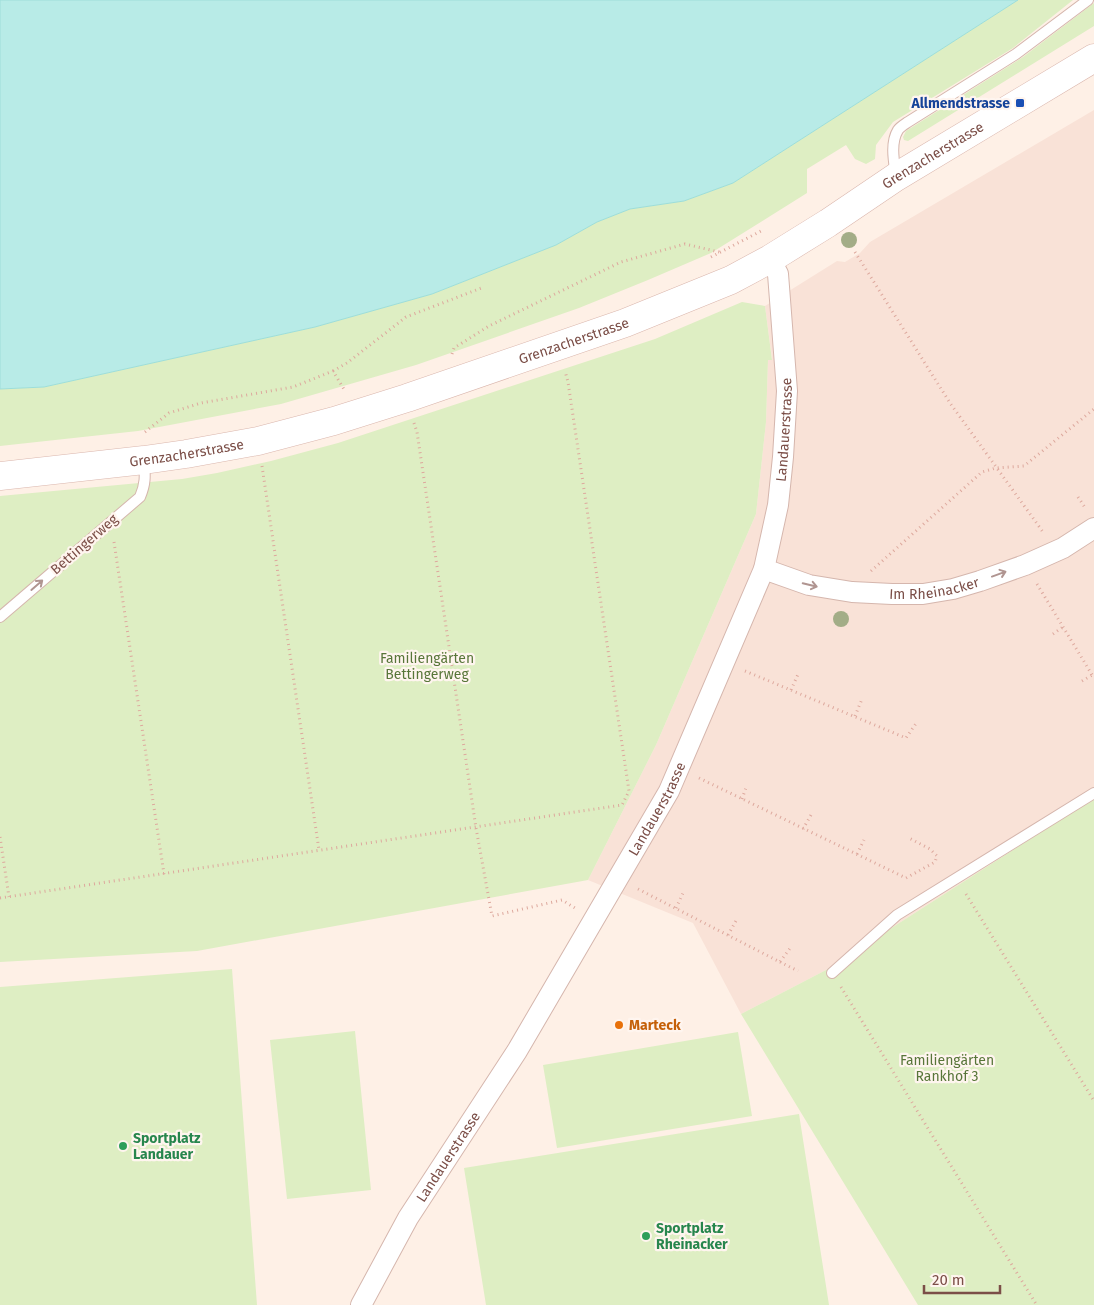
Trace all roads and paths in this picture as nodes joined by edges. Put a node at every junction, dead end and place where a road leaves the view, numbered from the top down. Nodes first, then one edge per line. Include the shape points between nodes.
1 (1088, 0) edge
2 (1094, 58) edge
3 (896, 177) junction
4 (768, 228) dead end
5 (720, 252) junction
6 (855, 252) dead end
7 (711, 257) dead end
8 (770, 259) junction
9 (484, 287) dead end
10 (460, 353) dead end
11 (563, 366) dead end
12 (332, 371) junction
13 (353, 389) dead end
14 (1094, 409) edge
15 (412, 415) dead end
16 (142, 448) junction
17 (262, 460) dead end
18 (996, 468) junction
19 (0, 476) edge
20 (111, 522) junction
21 (1094, 528) edge
22 (1057, 550) junction
23 (1026, 565) junction
24 (764, 569) junction
25 (841, 590) junction
26 (0, 617) edge
27 (1063, 627) junction
28 (1053, 634) dead end
29 (723, 662) junction
30 (1094, 669) edge
31 (799, 672) dead end
32 (1092, 675) edge
33 (1082, 681) dead end
34 (790, 690) junction
35 (862, 699) dead end
36 (855, 716) junction
37 (917, 722) dead end
38 (678, 768) junction
39 (747, 785) dead end
40 (1094, 793) edge
41 (742, 799) junction
42 (811, 815) dead end
43 (476, 828) junction
44 (803, 829) junction
45 (0, 837) edge
46 (909, 838) dead end
47 (864, 840) dead end
48 (319, 850) junction
49 (857, 854) junction
50 (164, 874) junction
51 (618, 878) junction
52 (956, 878) junction
53 (684, 891) dead end
54 (9, 897) junction
55 (0, 898) edge
56 (575, 908) dead end
57 (676, 908) junction
58 (737, 919) dead end
59 (728, 935) junction
60 (791, 947) dead end
61 (780, 962) junction
62 (798, 971) dead end
63 (832, 973) joint
64 (1094, 1101) edge
65 (1036, 1304) dead end
66 (360, 1305) edge

1 - 3 lane via 1016,54 898,130 893,154
2 - 3 main road, Grenzacherstrasse
3 - 8 main road, Grenzacherstrasse
4 - 5 path
5 - 7 path
5 - 10 path via 685,244 621,262 489,326 454,348 450,356
6 - 18 path via 950,403
8 - 16 main road, Grenzacherstrasse via 731,280 625,324 334,420 258,441 186,454
8 - 24 street, Landauerstrasse via 778,274 787,391 778,505
9 - 12 path via 406,317
11 - 43 path via 629,791 622,805
12 - 13 path via 345,392
12 - 16 path via 293,387 201,402 169,413
14 - 18 path via 1024,466
15 - 43 path
16 - 19 main road, Grenzacherstrasse
16 - 20 lane, Bettingerweg via 144,488 140,497
17 - 48 path
18 - 22 path
18 - 25 path via 982,472 861,579
26 -> 20 lane, Bettingerweg
20 - 50 path
21 - 22 street, Im Rheinacker
22 - 23 street, Im Rheinacker
25 -> 23 street, Im Rheinacker via 923,594 953,589
23 - 27 path
24 -> 25 street, Im Rheinacker via 809,585
24 - 29 street, Landauerstrasse
27 - 28 path
27 - 32 path
29 - 34 path
29 - 38 street, Landauerstrasse
30 - 32 path
31 - 34 path
32 - 33 path
34 - 36 path
35 - 36 path
36 - 37 path via 906,738
38 - 41 path
38 - 51 street, Landauerstrasse via 669,791
39 - 41 path
40 - 52 lane
41 - 44 path
42 - 44 path
43 - 48 path
43 - 56 path via 492,916 562,900
44 - 49 path
45 - 54 path
46 - 49 path via 937,856 934,862 906,878
47 - 49 path
48 - 50 path
50 - 54 path
51 - 57 path
51 - 66 street, Landauerstrasse via 517,1051 408,1218
52 - 63 lane via 897,915
52 - 64 path
53 - 57 path
54 - 55 path
57 - 59 path
58 - 59 path
59 - 61 path
60 - 61 path
61 - 62 path
63 - 65 path

